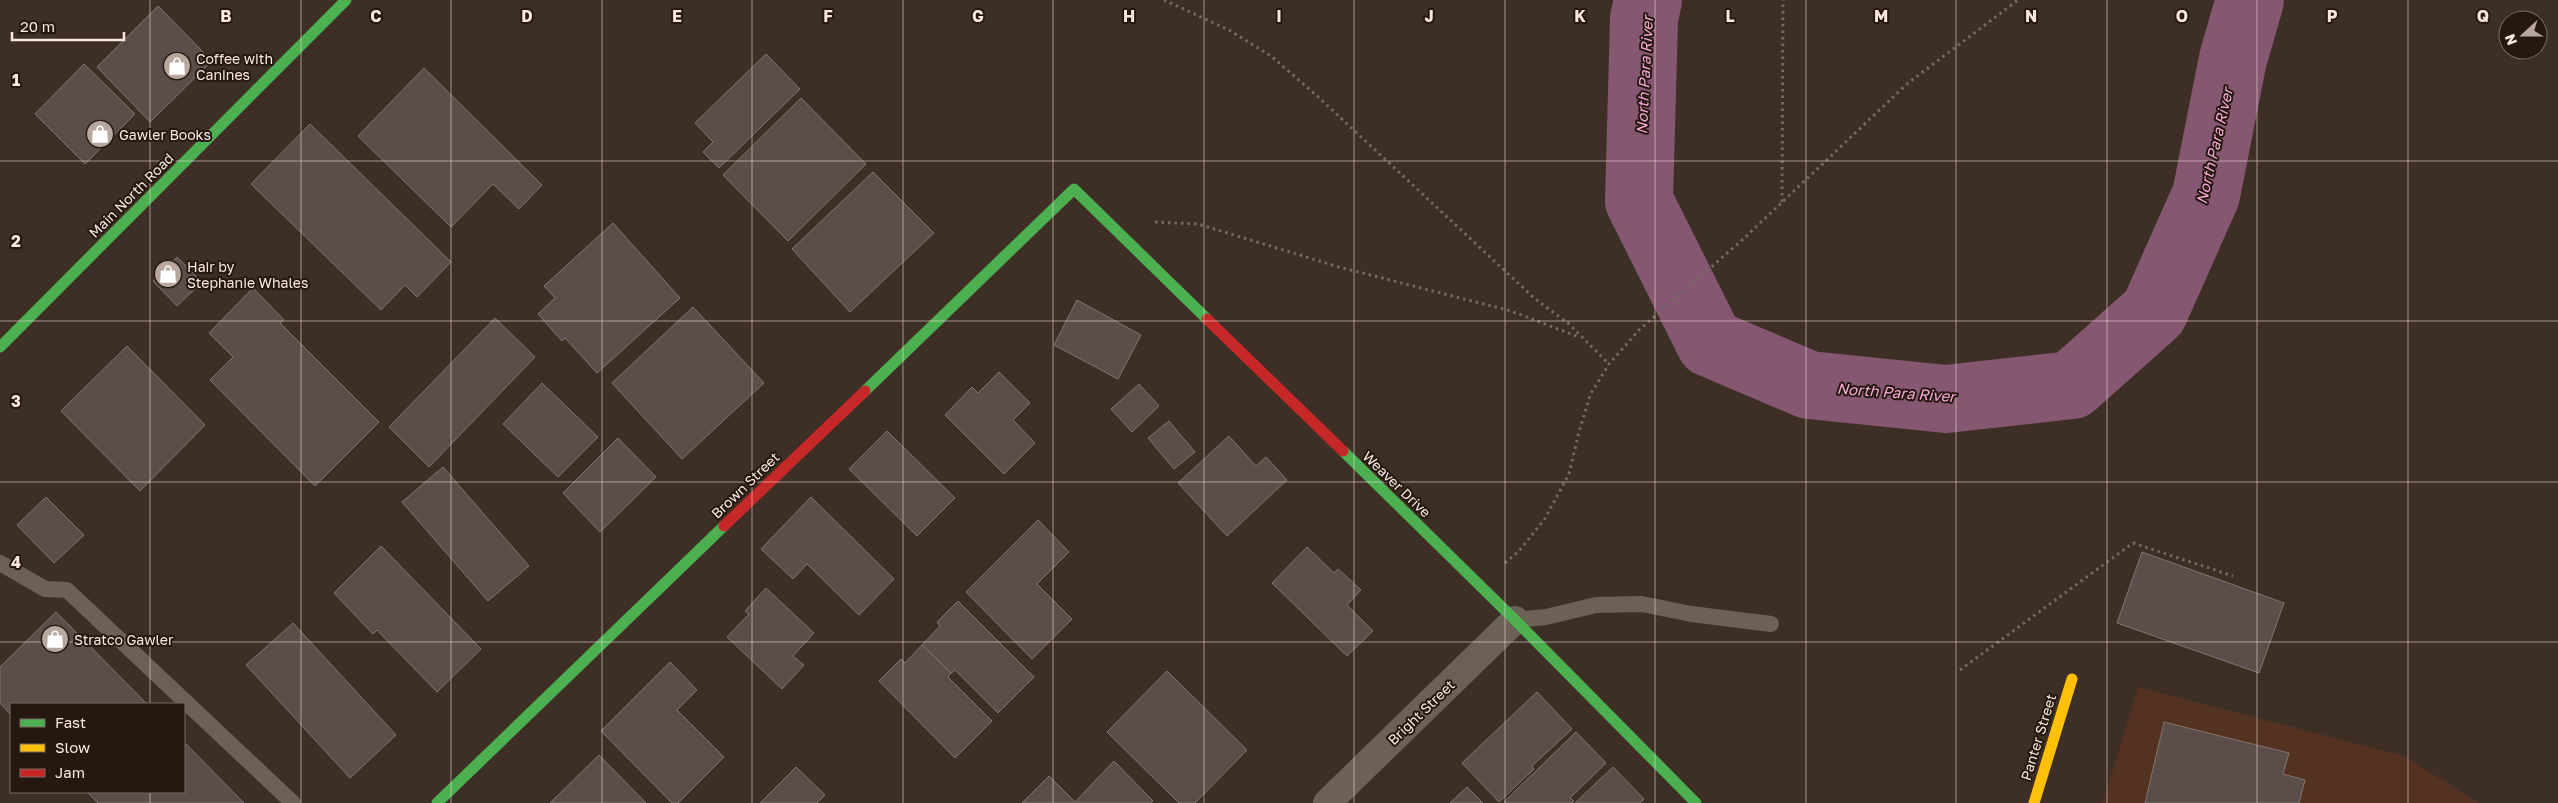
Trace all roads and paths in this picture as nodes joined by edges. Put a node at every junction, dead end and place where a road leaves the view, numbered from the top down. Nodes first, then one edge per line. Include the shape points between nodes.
1 (346, 0) edge
2 (1164, 0) edge
3 (1783, 0) edge
4 (2018, 0) edge
5 (1074, 189) joint
6 (1782, 203) junction
7 (1120, 234) junction
8 (1582, 338) junction
9 (0, 347) edge
10 (1608, 364) junction
11 (0, 563) edge
12 (1504, 564) dead end
13 (2233, 576) dead end
14 (1515, 620) junction
15 (1771, 624) dead end
16 (1960, 670) dead end
17 (2072, 679) dead end
18 (293, 803) edge
19 (437, 803) edge
20 (1327, 803) edge
21 (1696, 803) edge
22 (2034, 803) edge

1 - 9 street, Main North Road
2 - 8 path via 1229,30 1271,56 1534,298
3 - 6 path
4 - 6 path via 1908,83
5 - 7 street, Weaver Drive
5 - 19 street, Brown Street
6 - 10 path via 1639,330
7 - 8 path via 1135,225 1162,222 1198,224 1339,267 1512,311
7 - 14 street, Weaver Drive
8 - 10 path
10 - 12 path via 1590,395 1569,474 1544,520
11 - 18 lane via 45,590 67,590
13 - 16 path via 2133,543
14 - 15 lane via 1546,617 1596,605 1642,604
14 - 20 street, Bright Street
14 - 21 street, Weaver Drive
17 - 22 street, Panter Street

